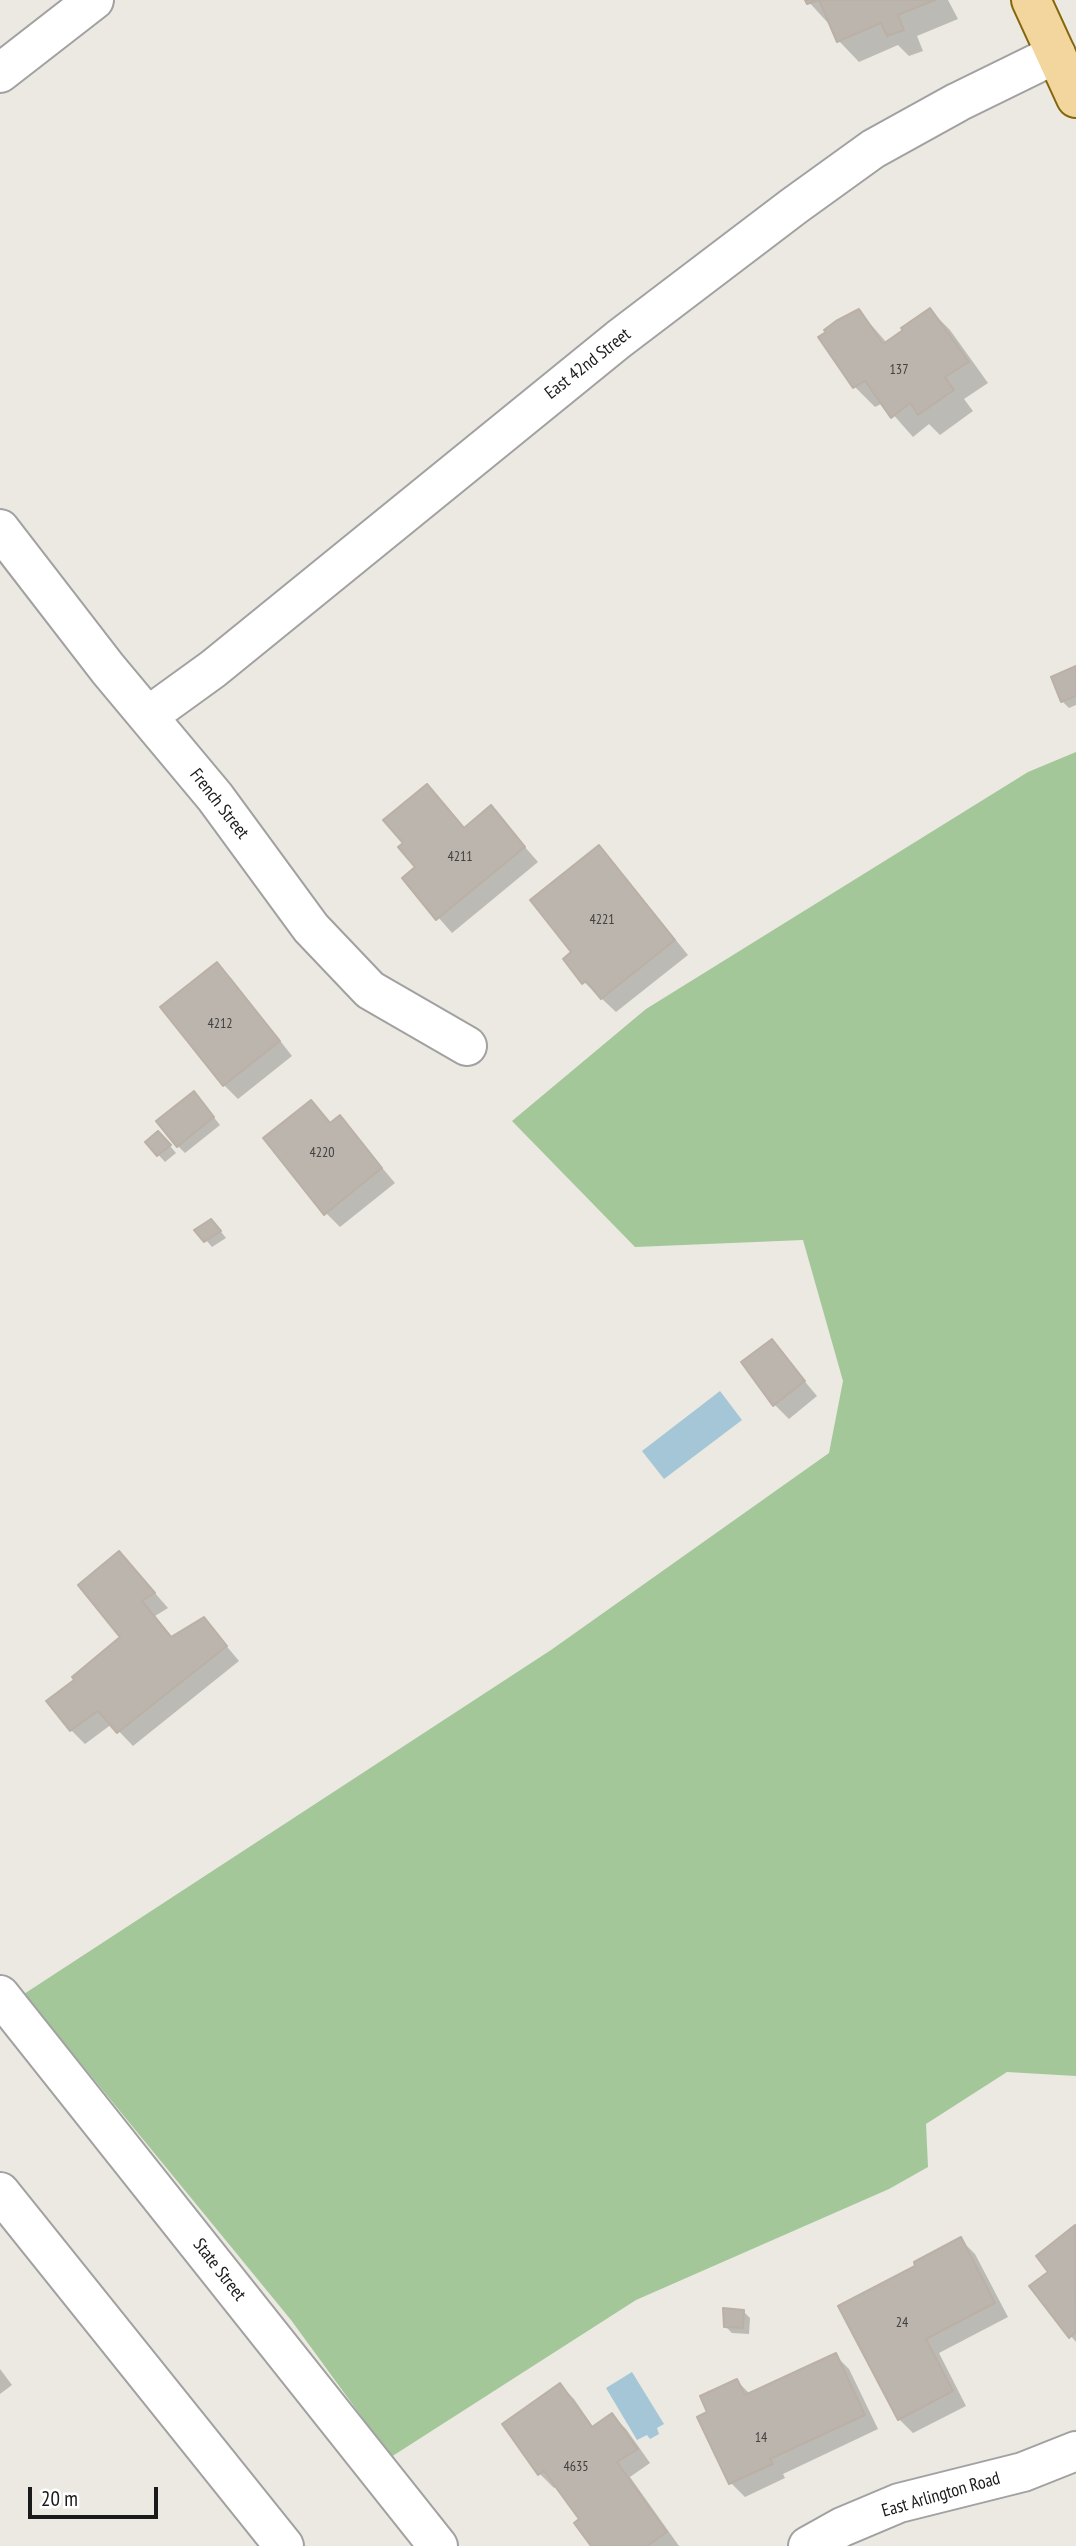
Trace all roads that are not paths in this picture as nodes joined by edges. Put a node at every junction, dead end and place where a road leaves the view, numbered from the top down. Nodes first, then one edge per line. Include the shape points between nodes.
1 (94, 0) edge
2 (1031, 0) edge
3 (1055, 54) junction
4 (0, 73) edge
5 (1076, 98) edge
6 (0, 529) edge
7 (148, 716) junction
8 (467, 1046) dead end
9 (0, 1995) edge
10 (12, 2035) edge
11 (0, 2192) edge
12 (1076, 2451) edge
13 (284, 2546) edge
14 (438, 2546) edge
15 (808, 2546) edge

1 - 4 street
2 - 3 main road
3 - 5 main road
3 - 7 street, East 42nd Street via 873,149 794,206 608,348
6 - 7 street, French Street
7 - 8 street, French Street via 215,797 311,928 370,990
9 - 10 street, State Street
10 - 14 street, State Street
11 - 13 street
12 - 15 street, East Arlington Road via 1023,2472 900,2503

